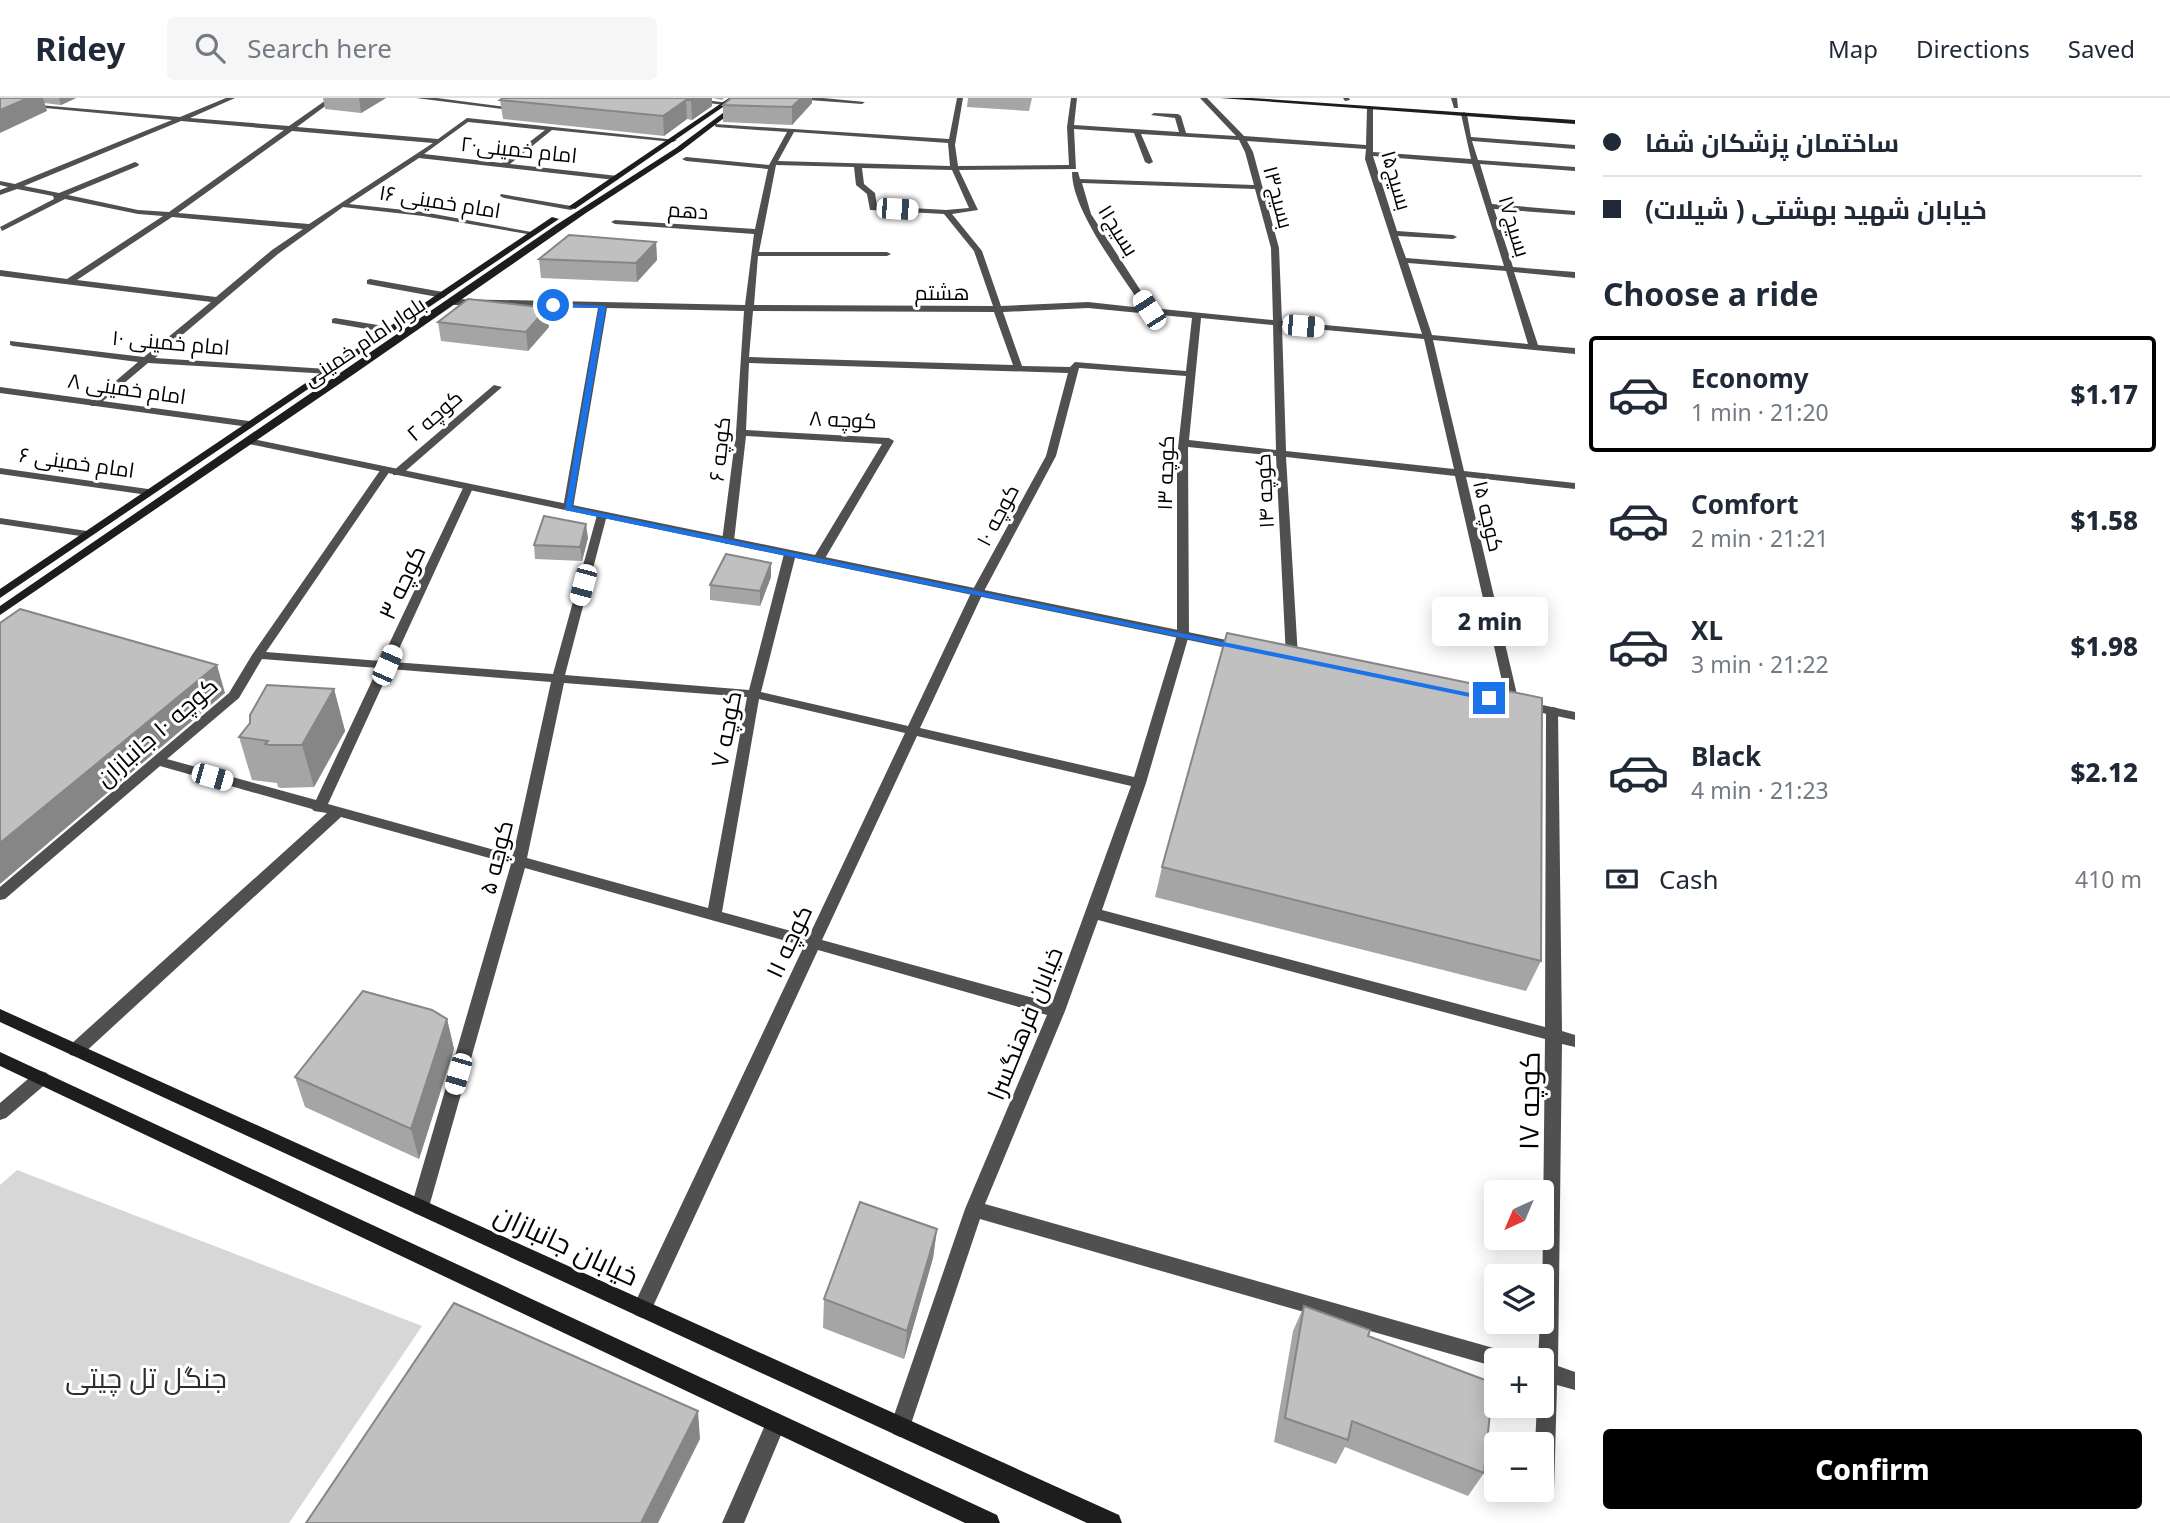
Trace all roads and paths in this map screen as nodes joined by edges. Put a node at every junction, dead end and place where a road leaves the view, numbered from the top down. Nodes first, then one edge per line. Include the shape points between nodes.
1 (28, 98) edge
2 (232, 98) edge
3 (333, 98) edge
4 (419, 98) edge
5 (669, 98) edge
6 (747, 98) edge
7 (785, 98) edge
8 (960, 98) edge
9 (1074, 98) edge
10 (1203, 98) edge
11 (1223, 98) edge
12 (1316, 98) edge
13 (1454, 98) edge
14 (1347, 99) edge
15 (729, 101) edge
16 (20, 102) edge
17 (862, 102) dead end
18 (518, 103) edge
19 (11, 105) edge
20 (1456, 107) junction
21 (510, 108) junction
22 (1370, 108) junction
23 (1513, 111) junction
24 (1464, 114) junction
25 (1154, 115) dead end
26 (1575, 115) edge
27 (1518, 118) junction
28 (183, 120) junction
29 (487, 122) junction
30 (1575, 122) edge
31 (716, 125) junction
32 (1070, 127) junction
33 (551, 128) junction
34 (290, 130) junction
35 (1136, 130) junction
36 (686, 131) junction
37 (791, 131) junction
38 (704, 133) junction
39 (1183, 133) junction
40 (1241, 137) junction
41 (1468, 139) junction
42 (673, 140) junction
43 (440, 141) junction
44 (950, 141) junction
45 (1575, 147) edge
46 (1370, 151) junction
47 (420, 156) junction
48 (685, 159) dead end
49 (1149, 162) dead end
50 (1478, 162) junction
51 (135, 164) dead end
52 (773, 164) junction
53 (504, 165) junction
54 (1073, 165) junction
55 (858, 166) junction
56 (952, 168) junction
57 (1575, 169) edge
58 (615, 178) junction
59 (1076, 181) junction
60 (0, 183) edge
61 (17, 186) junction
62 (1257, 187) junction
63 (0, 193) edge
64 (504, 196) dead end
65 (59, 198) junction
66 (341, 205) junction
67 (1491, 206) junction
68 (572, 208) junction
69 (946, 212) junction
70 (1575, 213) edge
71 (169, 216) junction
72 (615, 222) dead end
73 (313, 226) junction
74 (2, 229) dead end
75 (758, 232) junction
76 (533, 233) junction
77 (1394, 233) junction
78 (1453, 237) dead end
79 (754, 254) junction
80 (887, 254) dead end
81 (1404, 260) junction
82 (1511, 270) junction
83 (0, 273) edge
84 (1575, 275) edge
85 (69, 281) junction
86 (370, 282) dead end
87 (443, 295) junction
88 (219, 300) junction
89 (454, 302) junction
90 (603, 306) junction
91 (748, 308) junction
92 (1000, 309) junction
93 (1149, 310) junction
94 (1197, 314) junction
95 (335, 321) dead end
96 (1279, 323) junction
97 (390, 330) junction
98 (1428, 337) junction
99 (13, 342) dead end
100 (1534, 347) junction
101 (1575, 351) edge
102 (145, 360) junction
103 (744, 360) junction
104 (1020, 370) junction
105 (1073, 370) junction
106 (327, 372) junction
107 (1191, 374) junction
108 (497, 387) dead end
109 (0, 390) edge
110 (94, 404) junction
111 (249, 424) junction
112 (741, 433) junction
113 (248, 441) junction
114 (1184, 443) junction
115 (1281, 454) junction
116 (0, 471) edge
117 (391, 472) junction
118 (1460, 472) junction
119 (1575, 486) edge
120 (468, 488) junction
121 (148, 492) junction
122 (568, 508) junction
123 (602, 515) junction
124 (0, 521) edge
125 (87, 534) junction
126 (728, 541) junction
127 (790, 554) junction
128 (818, 560) junction
129 (977, 593) junction
130 (0, 594) edge
131 (0, 611) edge
132 (1183, 635) junction
133 (1251, 649) edge
134 (1278, 654) edge
135 (258, 655) junction
136 (1292, 657) junction
137 (1305, 660) edge
138 (387, 665) junction
139 (558, 679) junction
140 (754, 694) junction
141 (1500, 700) edge
142 (1513, 703) junction
143 (1552, 711) junction
144 (1575, 716) edge
145 (912, 730) junction
146 (158, 761) junction
147 (1139, 783) junction
148 (319, 808) junction
149 (337, 812) junction
150 (519, 862) junction
151 (0, 895) edge
152 (1093, 913) junction
153 (715, 915) junction
154 (812, 942) junction
155 (1057, 1011) junction
156 (0, 1015) edge
157 (1555, 1036) junction
158 (1575, 1041) edge
159 (76, 1050) junction
160 (0, 1059) edge
161 (41, 1078) junction
162 (0, 1113) edge
163 (420, 1207) junction
164 (974, 1209) junction
165 (642, 1309) junction
166 (1546, 1348) edge
167 (1484, 1354) edge
168 (1554, 1374) edge
169 (1575, 1381) edge
170 (776, 1423) junction
171 (900, 1427) junction
172 (733, 1523) edge
173 (989, 1523) edge
174 (1111, 1523) edge

1 - 16 main road
2 - 28 street
3 - 34 street
4 - 21 street
5 - 15 street
6 - 31 main road, بلوار امام خمینی
7 - 17 street
8 - 44 street
9 - 32 street, بسیج۱۱
10 - 40 street, بسیج۱۳
11 - 22 main road
12 - 14 main road
13 - 20 street
14 - 20 main road
15 - 36 main road, بلوار امام خمینی
18 - 21 street
19 - 28 street
20 - 23 main road
21 - 29 street
22 - 24 main road
22 - 46 street, بسیج۱۵
23 - 26 main road
23 - 27 main road
24 - 27 main road
24 - 41 street, بسیج۱۷
25 - 39 street via 1178,116
27 - 30 main road
28 - 34 street
28 - 61 street
29 - 33 street
29 - 43 street via 467,120
31 - 37 street
31 - 38 main road, بلوار امام خمینی
32 - 35 street
32 - 54 street, بسیج۱۱
33 - 42 street
33 - 53 street
34 - 43 street
34 - 71 street
35 - 39 street
35 - 49 street
36 - 38 main road
36 - 42 main road, بلوار امام خمینی
37 - 44 street
37 - 52 street, کوچه ۶
38 - 89 main road, بلوار امام خمینی via 569,220
39 - 40 street
40 - 46 street
40 - 62 street, بسیج۱۳
41 - 45 street
41 - 50 street, بسیج۱۷
42 - 58 main road, بلوار امام خمینی
43 - 47 street
44 - 56 street
46 - 50 street
46 - 77 street, بسیج۱۵
47 - 53 street, امام خمینی۲۰
47 - 66 street
48 - 52 street
50 - 57 street
50 - 67 street, بسیج۱۷
51 - 65 street
52 - 55 street
52 - 75 street, کوچه ۶
53 - 58 street, امام خمینی۲۰
54 - 56 street
54 - 59 street, بسیج۱۱
55 - 56 street
55 - 69 street via 860,185 871,192 873,208
56 - 69 street via 974,210
58 - 68 main road, بلوار امام خمینی
59 - 62 street
59 - 93 street, بسیج۱۱ via 1087,214
60 - 61 street
61 - 63 street
61 - 65 street
62 - 96 street, بسیج۱۳ via 1275,248
64 - 68 street
65 - 71 street
65 - 74 street
66 - 73 street
66 - 76 street, امام خمینی ۱۶
67 - 70 street
67 - 82 street, بسیج۱۷
68 - 76 main road, بلوار امام خمینی
69 - 92 street via 978,251
71 - 73 street
71 - 85 street
72 - 75 street, دهم
73 - 88 street
75 - 79 street, کوچه ۶
76 - 87 main road, بلوار امام خمینی
77 - 78 street
77 - 81 street, بسیج۱۵
79 - 80 street
79 - 91 street, کوچه ۶
81 - 82 street
81 - 98 street, بسیج۱۵
82 - 84 street
82 - 100 street, بسیج۱۷
83 - 85 street
85 - 88 street
86 - 87 street
87 - 97 main road, بلوار امام خمینی
88 - 102 street
89 - 90 street, هشتم
89 - 113 main road, بلوار امام خمینی
90 - 91 street, هشتم
90 - 122 street
91 - 92 street, هشتم
91 - 103 street, کوچه ۶
92 - 93 street, هشتم via 1088,304
92 - 104 street
93 - 94 street, هشتم
94 - 96 street, هشتم
94 - 107 street, کوچه ۱۳
95 - 97 street
96 - 98 street, هشتم
96 - 115 street, کوچه ۱۴
97 - 106 main road, بلوار امام خمینی
98 - 100 street, هشتم
98 - 118 street, کوچه ۱۵
99 - 102 street, امام خمینی ۱۰
100 - 101 street, هشتم
102 - 106 street, امام خمینی ۱۰
102 - 110 street
103 - 104 street
103 - 112 street, کوچه ۶
104 - 105 street
105 - 107 street via 1074,365
105 - 129 street, کوچه ۱۰ via 1051,456
106 - 111 main road, بلوار امام خمینی
107 - 114 street, کوچه ۱۳
108 - 117 street, کوچه ۲
109 - 110 street, امام خمینی ۸
110 - 111 street, امام خمینی ۸
111 - 121 main road, بلوار امام خمینی
112 - 126 street, کوچه ۶
112 - 128 street, کوچه ۸ via 889,441
113 - 117 street
113 - 131 main road, بلوار امام خمینی
114 - 115 street
114 - 132 street, کوچه ۱۳
115 - 118 street
115 - 136 street, کوچه ۱۴
116 - 121 street, امام خمینی ۶
117 - 120 street
117 - 135 street, کوچه ۱۰ جانبازان
118 - 119 street
118 - 142 street, کوچه ۱۵
120 - 122 street
120 - 138 street, کوچه ۳
121 - 125 main road, بلوار امام خمینی
122 - 123 street
123 - 126 street
123 - 139 street, کوچه ۵
124 - 125 street
125 - 130 main road, بلوار امام خمینی
126 - 127 street
127 - 128 street
127 - 140 street, کوچه ۷
128 - 129 street
129 - 132 street
129 - 145 street, کوچه ۱۱
132 - 133 street
132 - 147 street, خیابان فرهنگسرا
134 - 136 street
135 - 138 street
135 - 146 street, کوچه ۱۰ جانبازان via 234,695
136 - 137 street
138 - 139 street
138 - 148 street, کوچه ۳
139 - 140 street
139 - 150 street, کوچه ۵
140 - 145 street
140 - 153 street, کوچه ۷
141 - 142 street
142 - 143 street
143 - 144 street
143 - 157 street, کوچه ۱۷
145 - 147 street
145 - 154 street, کوچه ۱۱
146 - 148 street
146 - 151 street, کوچه ۱۰ جانبازان
147 - 152 street, خیابان فرهنگسرا
148 - 149 street
149 - 150 street
149 - 159 street
150 - 153 street
150 - 163 street, کوچه ۵
152 - 155 street, خیابان فرهنگسرا
152 - 157 street
153 - 154 street
154 - 155 street
154 - 165 street, کوچه ۱۱
155 - 164 street, خیابان فرهنگسرا
156 - 159 main road, خیابان جانبازان
157 - 158 street
157 - 166 street, کوچه ۱۷
159 - 163 main road, خیابان جانبازان
160 - 161 main road
161 - 162 street
161 - 170 main road
163 - 165 main road, خیابان جانبازان
164 - 167 street
164 - 171 street, خیابان فرهنگسرا
165 - 171 main road, خیابان جانبازان
168 - 169 street
170 - 172 street
170 - 173 main road
171 - 174 main road, خیابان جانبازان

